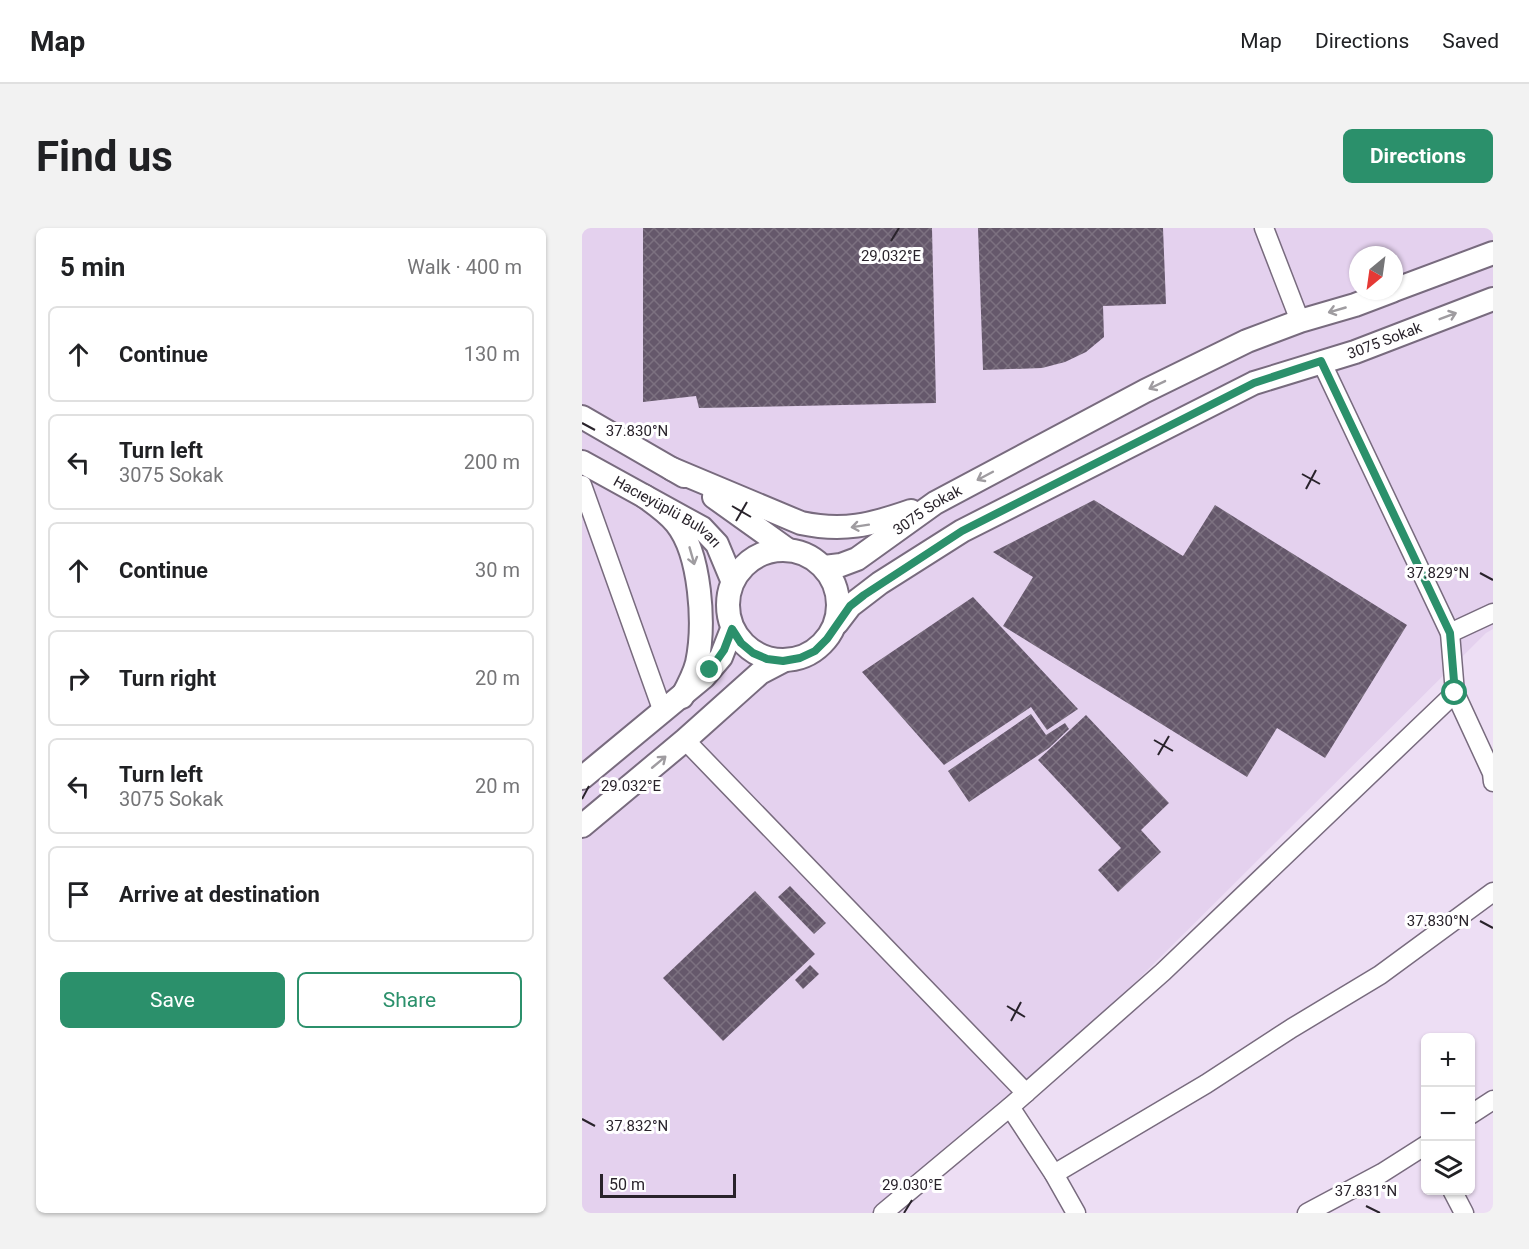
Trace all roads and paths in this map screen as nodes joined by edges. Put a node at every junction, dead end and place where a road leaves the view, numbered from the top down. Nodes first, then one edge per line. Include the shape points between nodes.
1 (1264, 228) edge
2 (1493, 253) edge
3 (1403, 287) edge
4 (1493, 299) edge
5 (1369, 300) edge
6 (1300, 321) junction
7 (1321, 361) junction
8 (582, 417) edge
9 (582, 462) edge
10 (672, 468) junction
11 (582, 485) edge
12 (644, 496) junction
13 (936, 503) junction
14 (788, 550) junction
15 (824, 567) junction
16 (732, 580) junction
17 (1493, 613) edge
18 (837, 623) junction
19 (732, 629) junction
20 (1450, 633) junction
21 (783, 661) junction
22 (1455, 693) junction
23 (682, 697) junction
24 (663, 712) junction
25 (685, 740) junction
26 (582, 778) edge
27 (1493, 782) edge
28 (582, 826) edge
29 (1493, 892) edge
30 (1026, 1093) junction
31 (1493, 1100) edge
32 (1010, 1107) junction
33 (1475, 1112) edge
34 (1421, 1148) edge
35 (1054, 1174) junction
36 (1454, 1195) edge
37 (900, 1208) edge
38 (883, 1213) edge
39 (1076, 1213) edge
40 (1307, 1213) edge
41 (1464, 1213) edge

1 - 6 street
2 - 3 street, 3075 Sokak
7 -> 4 street, 3075 Sokak via 1355,352
5 -> 6 street, 3075 Sokak
6 -> 13 street, 3075 Sokak via 1247,341 1155,386
7 - 18 street, 3075 Sokak via 1254,383 962,531 880,583 850,606
7 - 20 street
8 - 10 street
9 - 12 street, Hacıeyüplü Bulvarı
13 -> 10 street via 865,526 830,528 801,523
10 - 14 street
11 - 24 street
12 - 16 street, Hacıeyüplü Bulvarı via 702,528 717,544
12 -> 23 street via 676,524 694,562 698,656
13 - 15 street, 3075 Sokak via 857,559
14 - 15 street via 804,554
14 - 16 street via 755,556
15 - 18 street via 836,591
16 - 19 street via 727,596
17 - 20 street
18 - 21 street via 815,651
19 - 21 street via 753,653
19 - 23 street via 721,657
20 - 22 street
21 - 25 street via 760,673
22 - 27 street
22 - 30 street via 1163,972
23 - 24 street
24 - 26 street
28 -> 25 street
25 - 30 street
29 - 35 street via 1380,975
30 - 32 street
31 - 33 street
32 - 35 street
32 - 37 street
34 - 40 street
35 - 39 street
36 - 41 street
37 - 38 street

